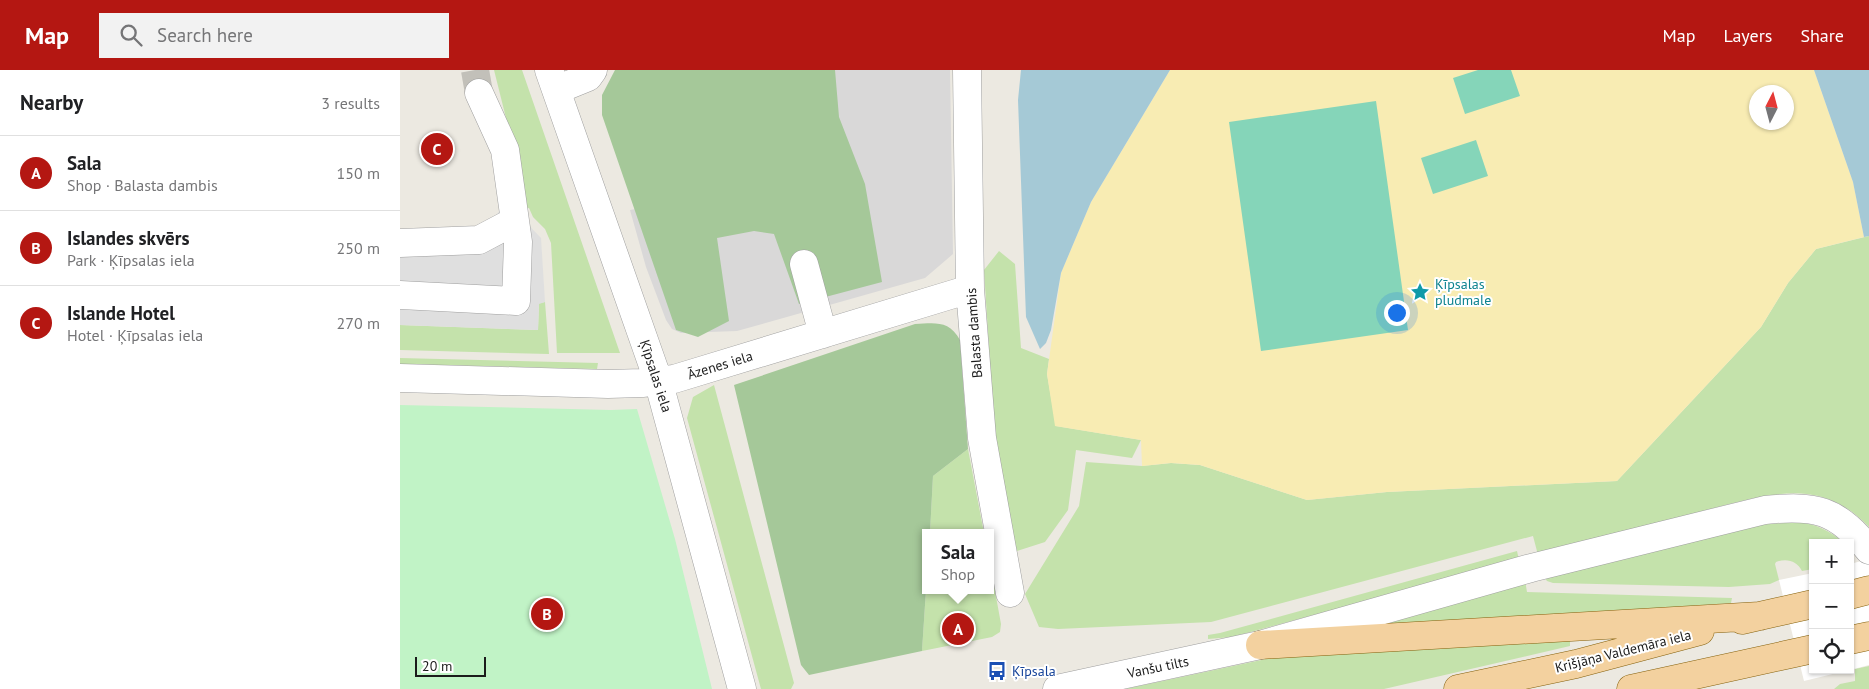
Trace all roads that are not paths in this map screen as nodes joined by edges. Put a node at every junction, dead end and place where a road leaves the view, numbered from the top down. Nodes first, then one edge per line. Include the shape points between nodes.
1 (593, 70) edge
2 (967, 70) edge
3 (552, 80) edge
4 (479, 93) tunnel mouth
5 (515, 221) junction
6 (400, 243) edge
7 (804, 264) dead end
8 (970, 289) junction
9 (400, 295) edge
10 (823, 334) junction
11 (400, 378) edge
12 (658, 380) junction
13 (1869, 550) edge
14 (1869, 590) edge
15 (1010, 593) dead end
16 (1854, 594) edge
17 (1809, 605) edge
18 (1760, 616) junction
19 (1869, 636) edge
20 (1854, 639) edge
21 (1260, 645) junction
22 (1805, 651) edge
23 (1765, 660) junction
24 (742, 689) edge
25 (1057, 689) edge
26 (1458, 689) edge
27 (1631, 689) edge
28 (1691, 689) edge

1 - 3 street via 588,77
2 - 8 street, Balasta dambis
3 - 12 street, Ķīpsalas iela
4 - 5 street via 505,150
5 - 6 street via 479,240
5 - 9 street via 518,242 516,301
7 - 10 street
8 - 10 street, Āzenes iela
8 - 15 street, Balasta dambis via 982,438
10 - 12 street, Āzenes iela via 674,379
11 - 12 street, Āzenes iela via 608,384
12 - 24 street, Ķīpsalas iela
13 - 21 street, Vanšu tilts via 1844,523 1828,513 1793,508 1765,510 1548,563
14 - 16 main road
17 - 18 main road, Krišjāņa Valdemāra iela
18 - 21 main road
18 - 26 main road, Krišjāņa Valdemāra iela via 1576,664
19 - 20 main road
21 - 25 street, Vanšu tilts
22 - 23 main road
23 - 27 main road
23 - 28 main road

